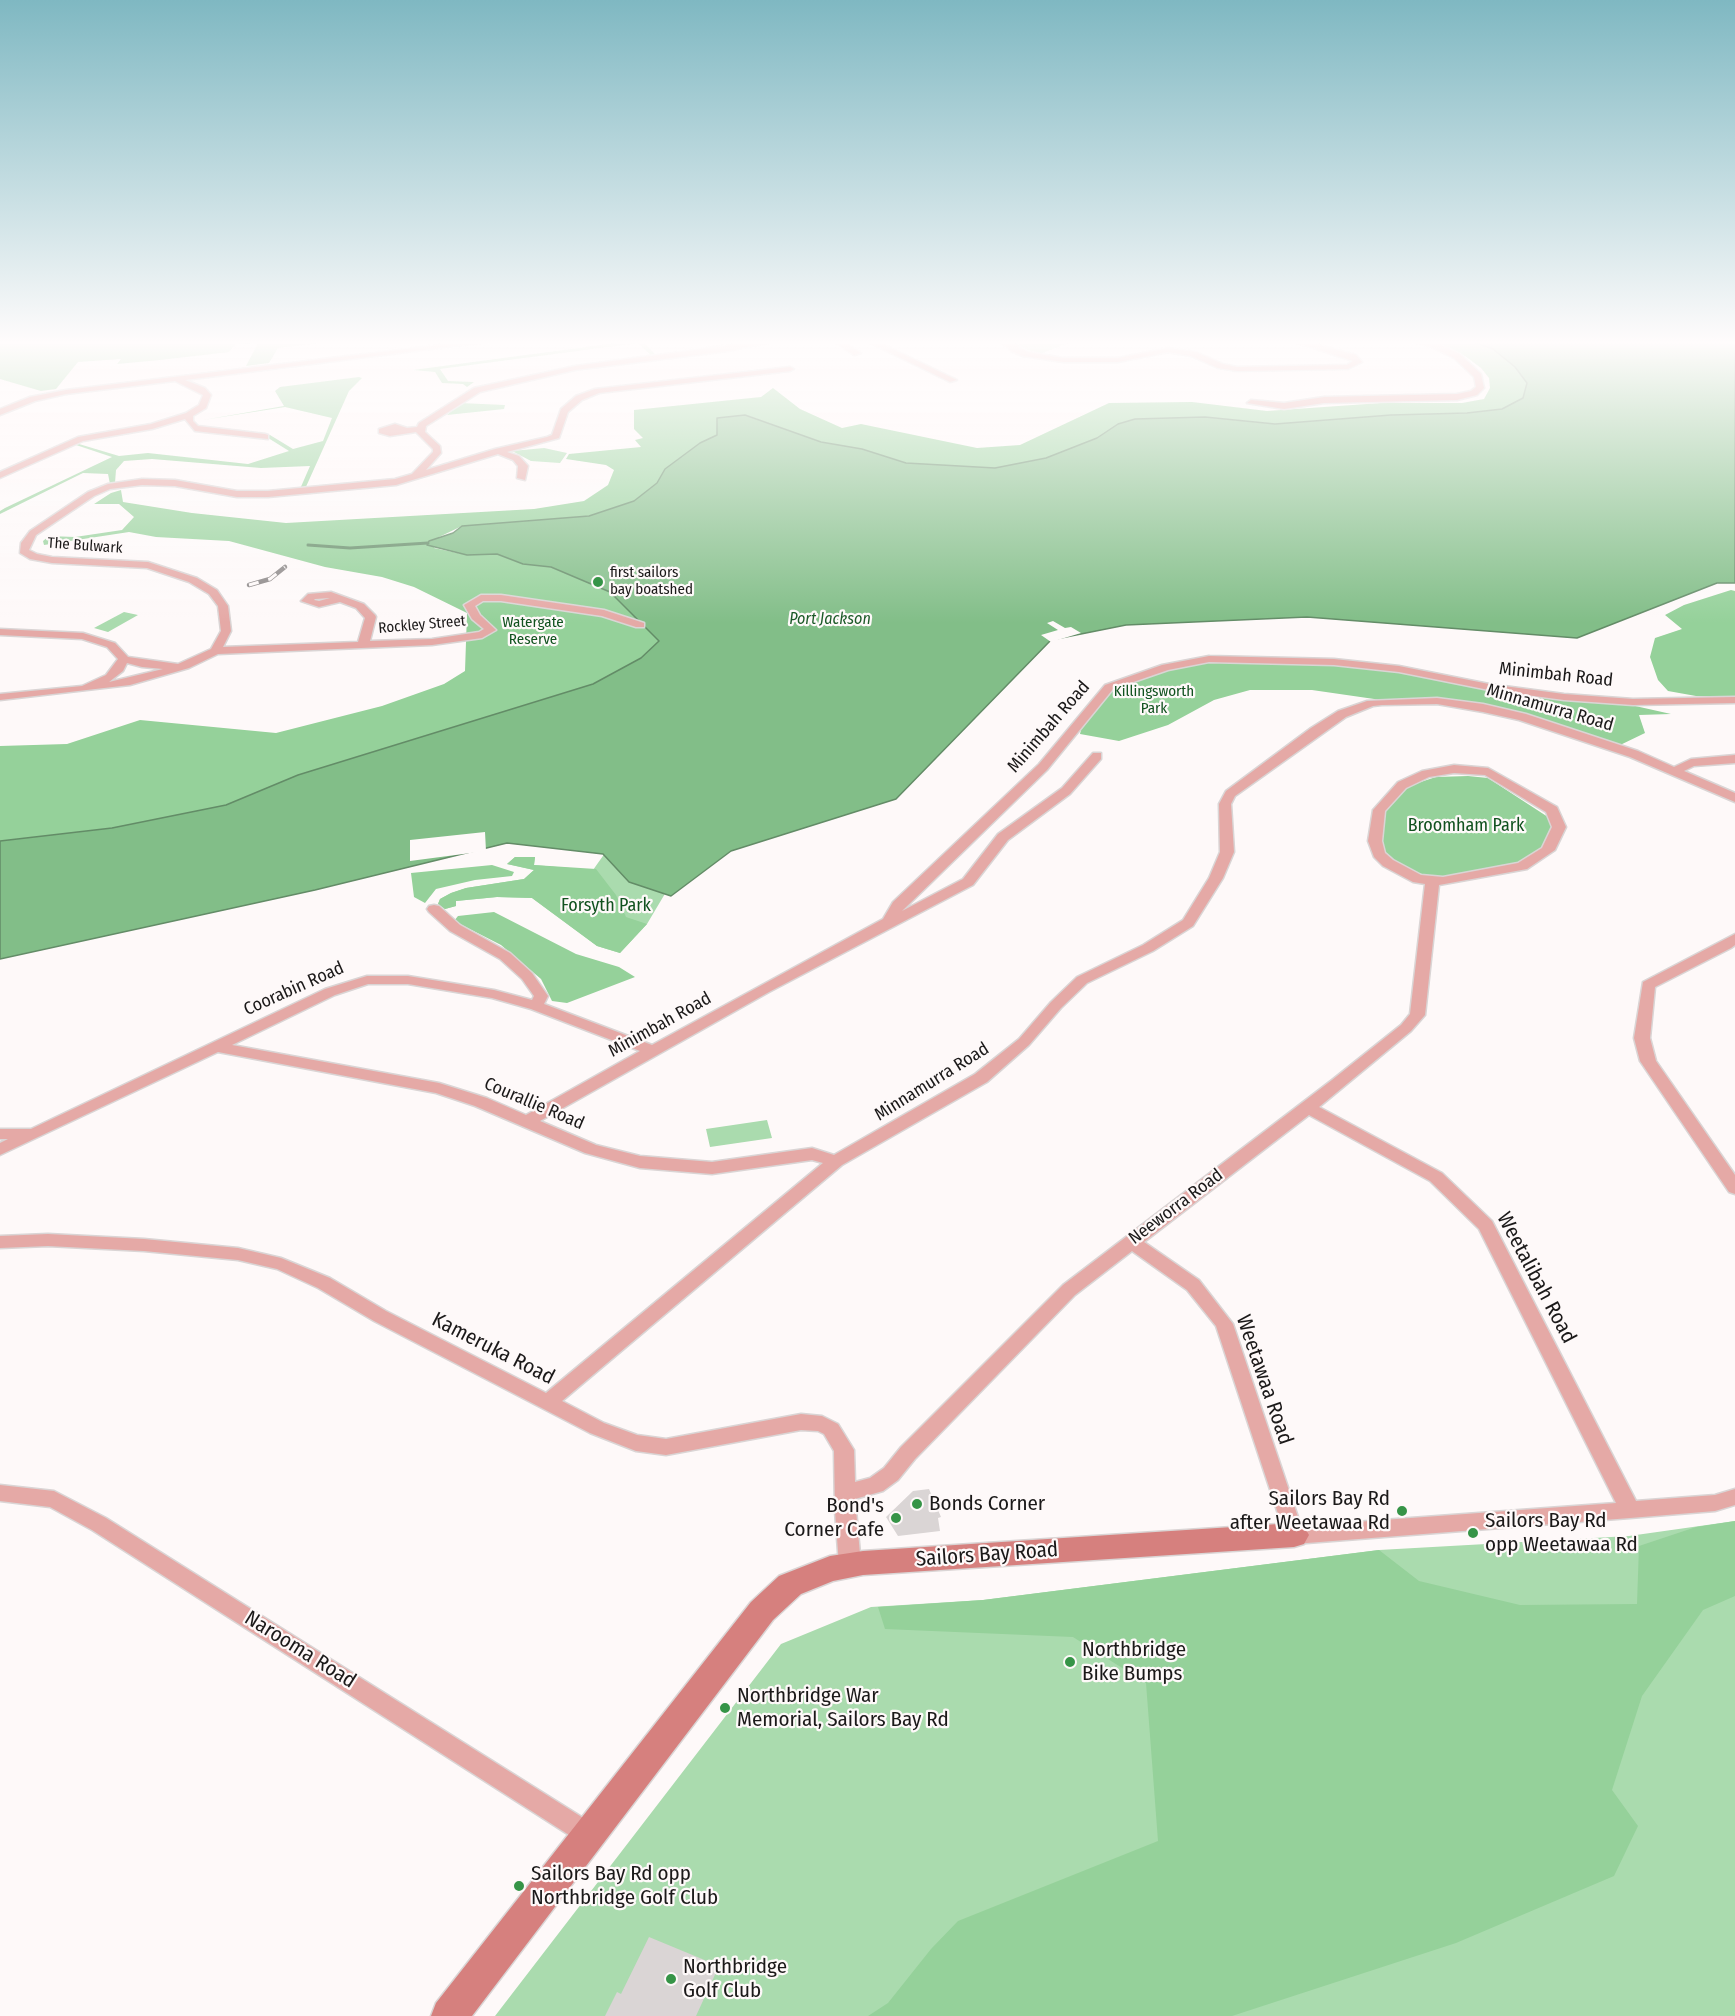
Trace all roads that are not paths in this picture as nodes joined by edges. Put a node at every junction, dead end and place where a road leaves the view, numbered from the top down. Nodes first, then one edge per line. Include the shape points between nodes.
1 (102, 435) edge
2 (250, 435) edge
3 (425, 435) edge
4 (556, 435) edge
5 (265, 437) dead end
6 (498, 451) junction
7 (0, 474) edge
8 (415, 476) junction
9 (522, 478) dead end
10 (340, 599) dead end
11 (640, 625) dead end
12 (0, 632) edge
13 (363, 645) junction
14 (216, 651) junction
15 (124, 659) junction
16 (192, 663) junction
17 (84, 689) junction
18 (0, 697) edge
19 (1735, 700) edge
20 (1097, 756) dead end
21 (1735, 759) edge
22 (1676, 771) junction
23 (1735, 798) edge
24 (1432, 882) junction
25 (434, 909) dead end
26 (889, 922) junction
27 (1735, 938) edge
28 (536, 1006) junction
29 (217, 1047) junction
30 (654, 1051) junction
31 (1307, 1107) junction
32 (527, 1121) junction
33 (0, 1134) edge
34 (35, 1134) junction
35 (0, 1150) edge
36 (836, 1161) junction
37 (1735, 1188) edge
38 (1131, 1241) junction
39 (0, 1242) edge
40 (548, 1402) junction
41 (0, 1493) edge
42 (845, 1493) junction
43 (1735, 1497) edge
44 (1630, 1510) junction
45 (1294, 1535) junction
46 (850, 1565) junction
47 (588, 1834) junction
48 (448, 2016) edge

1 - 7 street via 81,439
2 - 5 street
3 - 8 street via 437,453
4 - 6 street
6 - 8 street
6 - 9 street via 523,465
8 - 14 street, The Bulwark via 370,486 268,494 237,494 159,482 126,484 91,494 33,533 26,543 24,551 43,558 148,565 193,580 213,592 223,606 225,630
10 - 13 street via 360,606 370,617
11 - 13 street, Rockley Street via 604,613 481,598 469,604 476,617 491,630 482,635
12 - 15 street via 90,637 111,645
13 - 14 street, Rockley Street
14 - 16 street
15 - 16 street via 158,666
15 - 17 street via 110,678
16 - 17 street via 130,682
17 - 18 street
19 - 26 street, Minimbah Road via 1633,702 1564,697 1334,662 1209,659 1166,667 1109,687 1043,767 897,905
20 - 26 street via 1054,801 1003,837 968,882
21 - 22 street via 1691,763
22 - 23 street
22 - 36 street, Minnamurra Road via 1598,741 1484,708 1421,701 1371,703 1353,709 1315,731 1230,794 1225,804 1227,852 1188,923 1148,948 1082,980 1024,1042 981,1078
24 - 24 street via 1388,863 1379,854 1375,841 1379,810 1396,789 1411,780 1438,771 1478,769 1517,787 1555,814 1559,827 1555,840 1531,862 1481,876
24 - 31 street, Neeworra Road via 1417,1015
25 - 28 street via 455,928 505,956 527,976 541,996
26 - 30 street, Minimbah Road
27 - 37 street via 1648,985 1642,1038 1648,1061
28 - 29 street, Coorabin Road via 440,984 367,980 338,988
28 - 30 street, Coorabin Road
29 - 32 street, Courallie Road via 440,1088
29 - 34 street, Coorabin Road
30 - 32 street, Minimbah Road
31 - 38 street, Neeworra Road
31 - 44 street, Weetalibah Road via 1436,1177 1485,1225
32 - 36 street, Courallie Road via 591,1149 640,1162 712,1168 813,1154
33 - 34 street
34 - 35 street, Coorabin Road
36 - 40 street, Minnamurra Road
38 - 42 street, Neeworra Road via 1052,1306 891,1474 861,1491
38 - 45 street, Weetawaa Road via 1193,1285 1224,1324
39 - 40 street, Kameruka Road via 69,1240 144,1245 238,1254 281,1263
40 - 42 street, Kameruka Road via 618,1437 652,1446 685,1444 801,1422 822,1424 831,1429 844,1450
41 - 47 street, Narooma Road via 54,1499 99,1524
42 - 46 street, Kameruka Road
43 - 44 street, Sailors Bay Road via 1715,1503
44 - 45 street, Sailors Bay Road
45 - 46 street, Sailors Bay Road
46 - 47 street, Sailors Bay Road via 800,1580 766,1606
47 - 48 street, Sailors Bay Road

